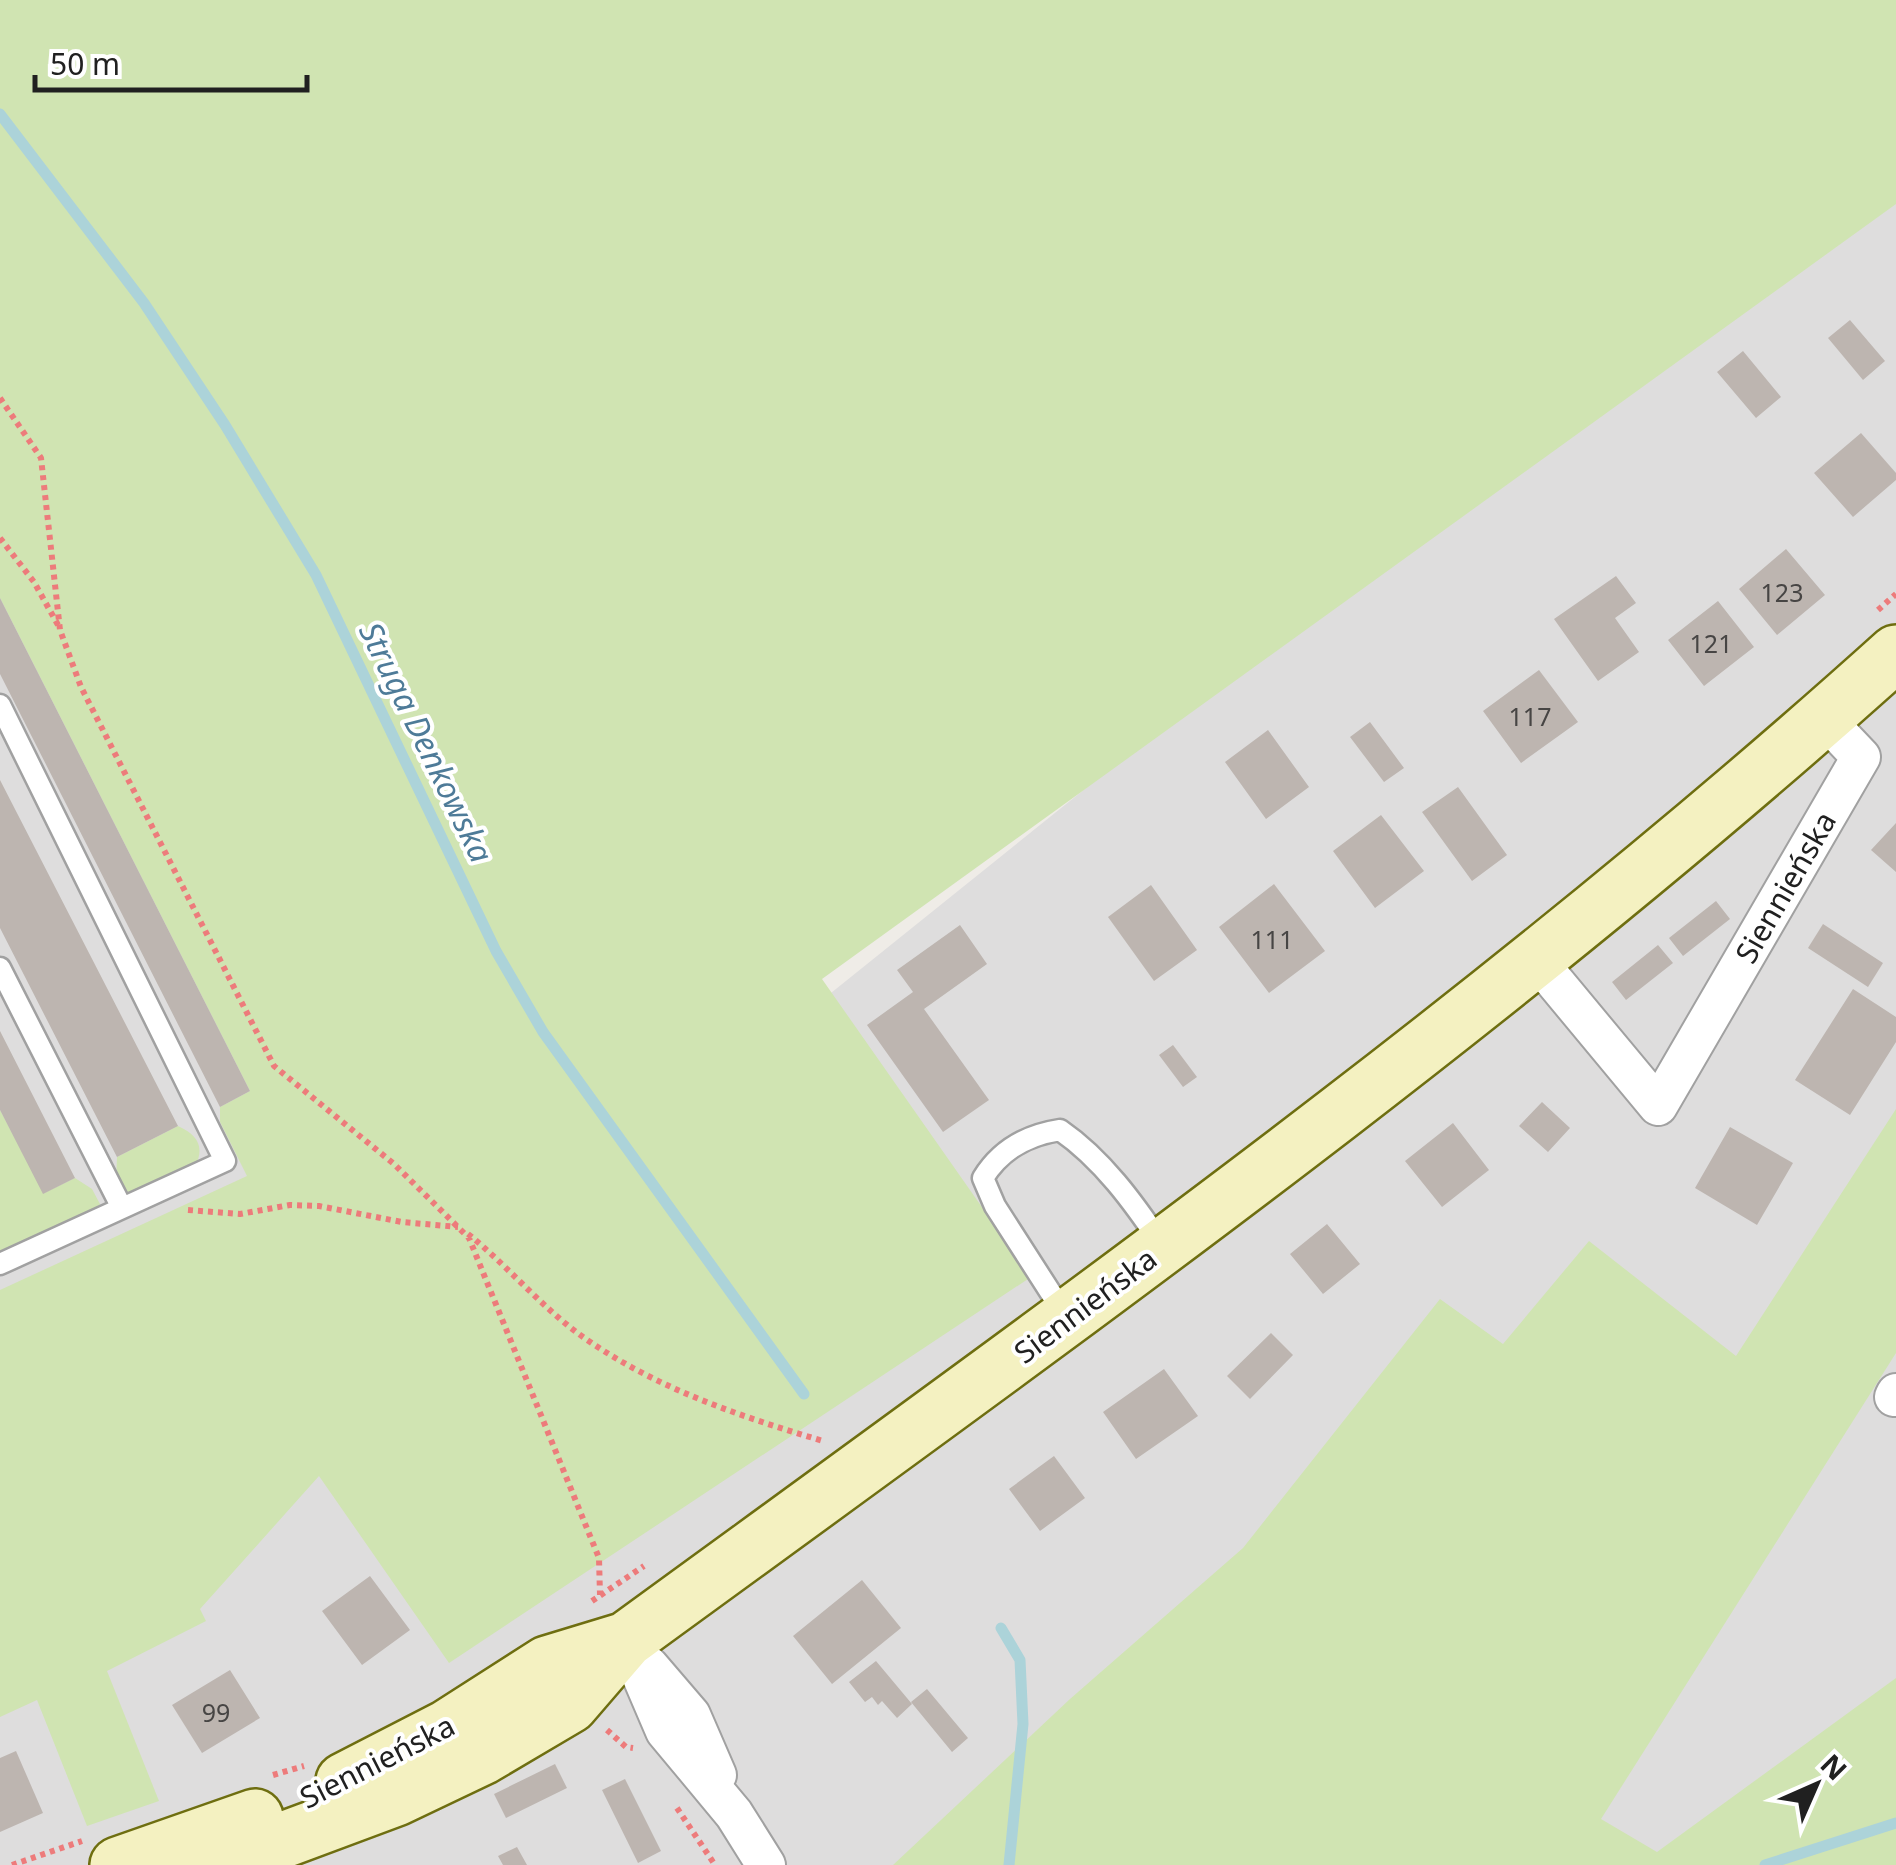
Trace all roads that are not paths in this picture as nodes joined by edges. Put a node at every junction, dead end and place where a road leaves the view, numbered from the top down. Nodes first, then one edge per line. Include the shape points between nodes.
1 (1896, 652) edge
2 (0, 706) edge
3 (1824, 718) junction
4 (1535, 958) junction
5 (0, 968) edge
6 (121, 1206) junction
7 (1163, 1246) junction
8 (0, 1264) edge
9 (1068, 1318) junction
10 (613, 1618) junction
11 (118, 1865) edge
12 (216, 1865) edge
13 (766, 1865) edge

1 - 3 main road, Siennieńska
2 - 6 lane via 225,1161
3 - 4 main road, Siennieńska
3 - 4 street, Siennieńska via 1861,757 1658,1106
4 - 7 main road, Siennieńska
5 - 6 lane
6 - 8 lane
7 - 9 main road, Siennieńska
7 - 9 lane via 1084,1146 1060,1130 1031,1134 993,1160 982,1178 995,1206
9 - 10 main road, Siennieńska
10 - 11 main road, Siennieńska via 400,1754 296,1803
10 - 12 main road, Siennieńska via 570,1706 396,1798
10 - 13 street via 691,1715 734,1814

